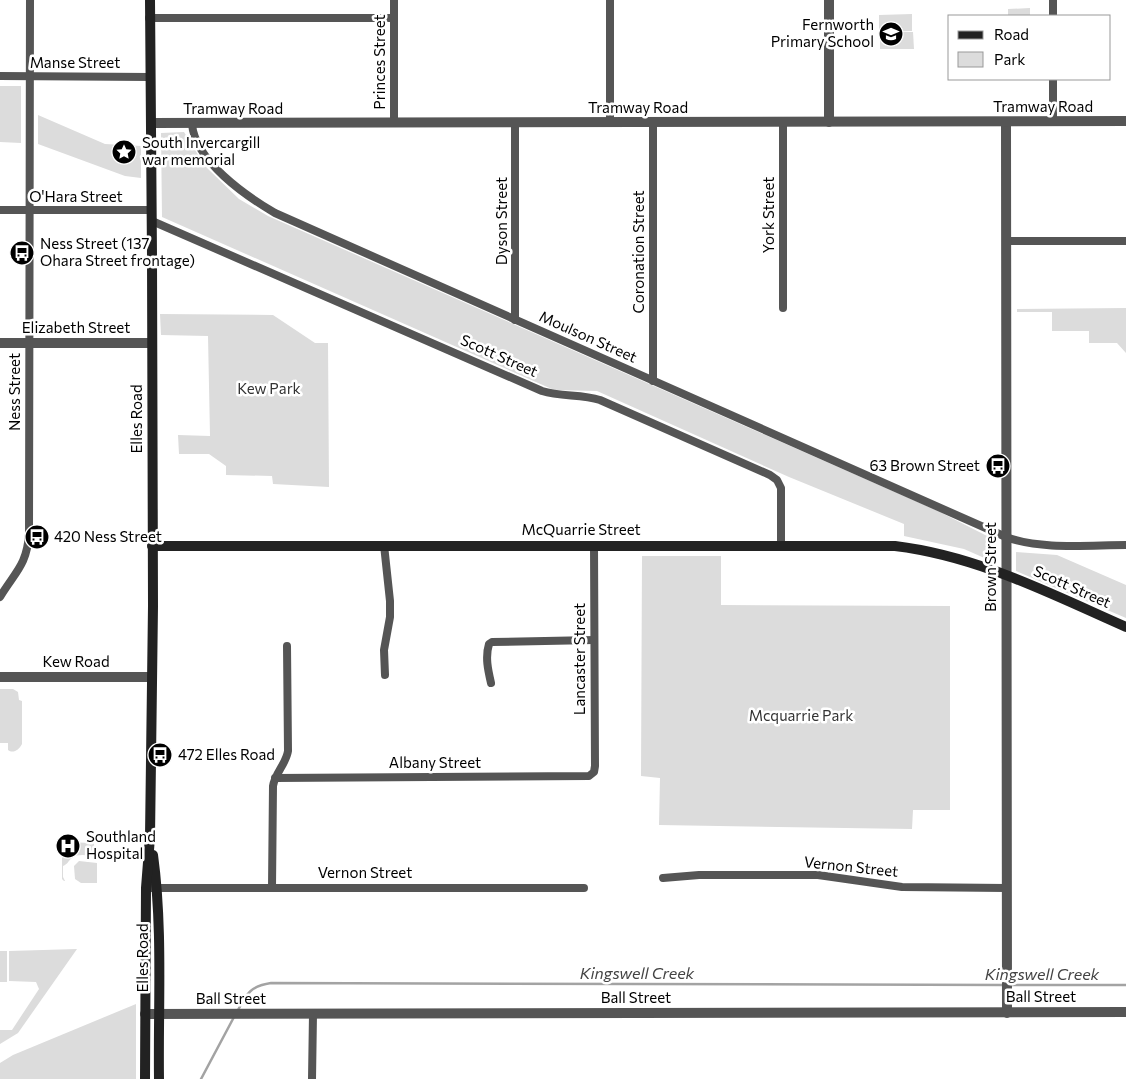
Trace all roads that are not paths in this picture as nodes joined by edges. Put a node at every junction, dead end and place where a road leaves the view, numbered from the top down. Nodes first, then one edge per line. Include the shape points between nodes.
1 (30, 0) edge
2 (150, 0) edge
3 (394, 0) edge
4 (610, 0) edge
5 (829, 0) edge
6 (1053, 0) edge
7 (1053, 15) edge
8 (150, 18) junction
9 (394, 18) junction
10 (0, 76) edge
11 (30, 77) junction
12 (150, 77) junction
13 (1053, 80) edge
14 (1126, 121) edge
15 (783, 122) junction
16 (829, 122) junction
17 (1006, 122) junction
18 (1053, 122) junction
19 (151, 123) junction
20 (394, 123) junction
21 (515, 123) junction
22 (610, 123) junction
23 (653, 123) junction
24 (192, 124) junction
25 (0, 210) edge
26 (30, 211) junction
27 (152, 216) junction
28 (1006, 241) junction
29 (1126, 241) edge
30 (783, 308) dead end
31 (515, 320) junction
32 (0, 343) edge
33 (29, 343) junction
34 (152, 343) junction
35 (653, 381) junction
36 (1006, 537) junction
37 (781, 545) junction
38 (1126, 545) edge
39 (152, 546) junction
40 (384, 546) junction
41 (594, 546) junction
42 (1007, 574) junction
43 (0, 597) edge
44 (1126, 627) edge
45 (594, 640) junction
46 (287, 646) dead end
47 (385, 675) dead end
48 (0, 677) edge
49 (152, 677) junction
50 (491, 683) dead end
51 (594, 772) joint
52 (275, 778) junction
53 (150, 837) junction
54 (663, 878) dead end
55 (272, 887) junction
56 (146, 888) junction
57 (157, 888) junction
58 (584, 888) dead end
59 (1006, 888) junction
60 (159, 945) junction
61 (145, 946) junction
62 (1126, 1012) edge
63 (1006, 1013) junction
64 (145, 1014) junction
65 (158, 1014) junction
66 (313, 1014) junction
67 (145, 1079) edge
68 (159, 1079) edge
69 (312, 1079) edge

1 - 11 street, Ness Street
2 - 8 main road, Elles Road
3 - 9 street, Princes Street
4 - 22 street
5 - 16 street
6 - 7 street
8 - 9 street
8 - 12 main road, Elles Road
9 - 20 street, Princes Street
10 - 11 street, Manse Street
11 - 12 street, Manse Street
11 - 26 street, Ness Street
12 - 19 main road, Elles Road
13 - 18 street
14 - 18 street, Tramway Road
15 - 16 street, Tramway Road
15 - 23 street, Tramway Road
15 - 30 street, York Street
16 - 17 street, Tramway Road
17 - 18 street, Tramway Road
17 - 28 street, Brown Street
19 - 24 street, Tramway Road
19 - 27 main road, Elles Road
20 - 21 street, Tramway Road
20 - 24 street, Tramway Road
21 - 22 street, Tramway Road
21 - 31 street, Dyson Street
22 - 23 street, Tramway Road
23 - 35 street, Coronation Street
24 - 31 street, Moulson Street via 200,148 248,197 268,209
25 - 26 street, O'Hara Street
26 - 27 street, O'Hara Street
26 - 33 street, Ness Street
27 - 34 main road, Elles Road
27 - 37 street, Scott Street via 542,391 600,400 770,474 780,488
28 - 29 street
28 - 36 street, Brown Street
31 - 35 street, Moulson Street
32 - 33 street, Elizabeth Street
33 - 34 street, Elizabeth Street
33 - 43 street, Ness Street via 28,550 23,564
34 - 39 main road, Elles Road
35 - 36 street, Moulson Street
36 - 38 street via 1043,545
36 - 42 street, Brown Street
37 - 41 main road, McQuarrie Street
37 - 42 main road, McQuarrie Street via 900,546 929,551
39 - 40 main road, McQuarrie Street
39 - 49 main road, Elles Road
40 - 41 main road, McQuarrie Street
40 - 47 street via 390,601 384,650
41 - 45 street, Lancaster Street
42 - 44 main road, Scott Street
42 - 59 street, Brown Street
45 - 50 street via 492,642 487,656
45 - 51 street, Lancaster Street
46 - 52 street via 288,751
48 - 49 street, Kew Road
49 - 53 main road, Elles Road
51 - 52 street, Albany Street via 589,776
52 - 55 street via 272,796
53 - 56 main road, Elles Road
53 - 57 main road, Elles Road
54 - 59 street, Vernon Street via 818,874 902,887
55 - 57 street, Vernon Street
55 - 58 street, Vernon Street
56 - 57 street, Vernon Street
56 - 61 main road, Elles Road
57 - 60 main road, Elles Road
59 - 63 street, Brown Street
60 - 61 street
60 - 65 main road, Elles Road
61 - 64 main road, Elles Road
62 - 63 street, Ball Street
63 - 66 street, Ball Street
64 - 65 street, Ball Street
64 - 67 main road, Elles Road
65 - 66 street, Ball Street
65 - 68 main road, Elles Road
66 - 69 street

